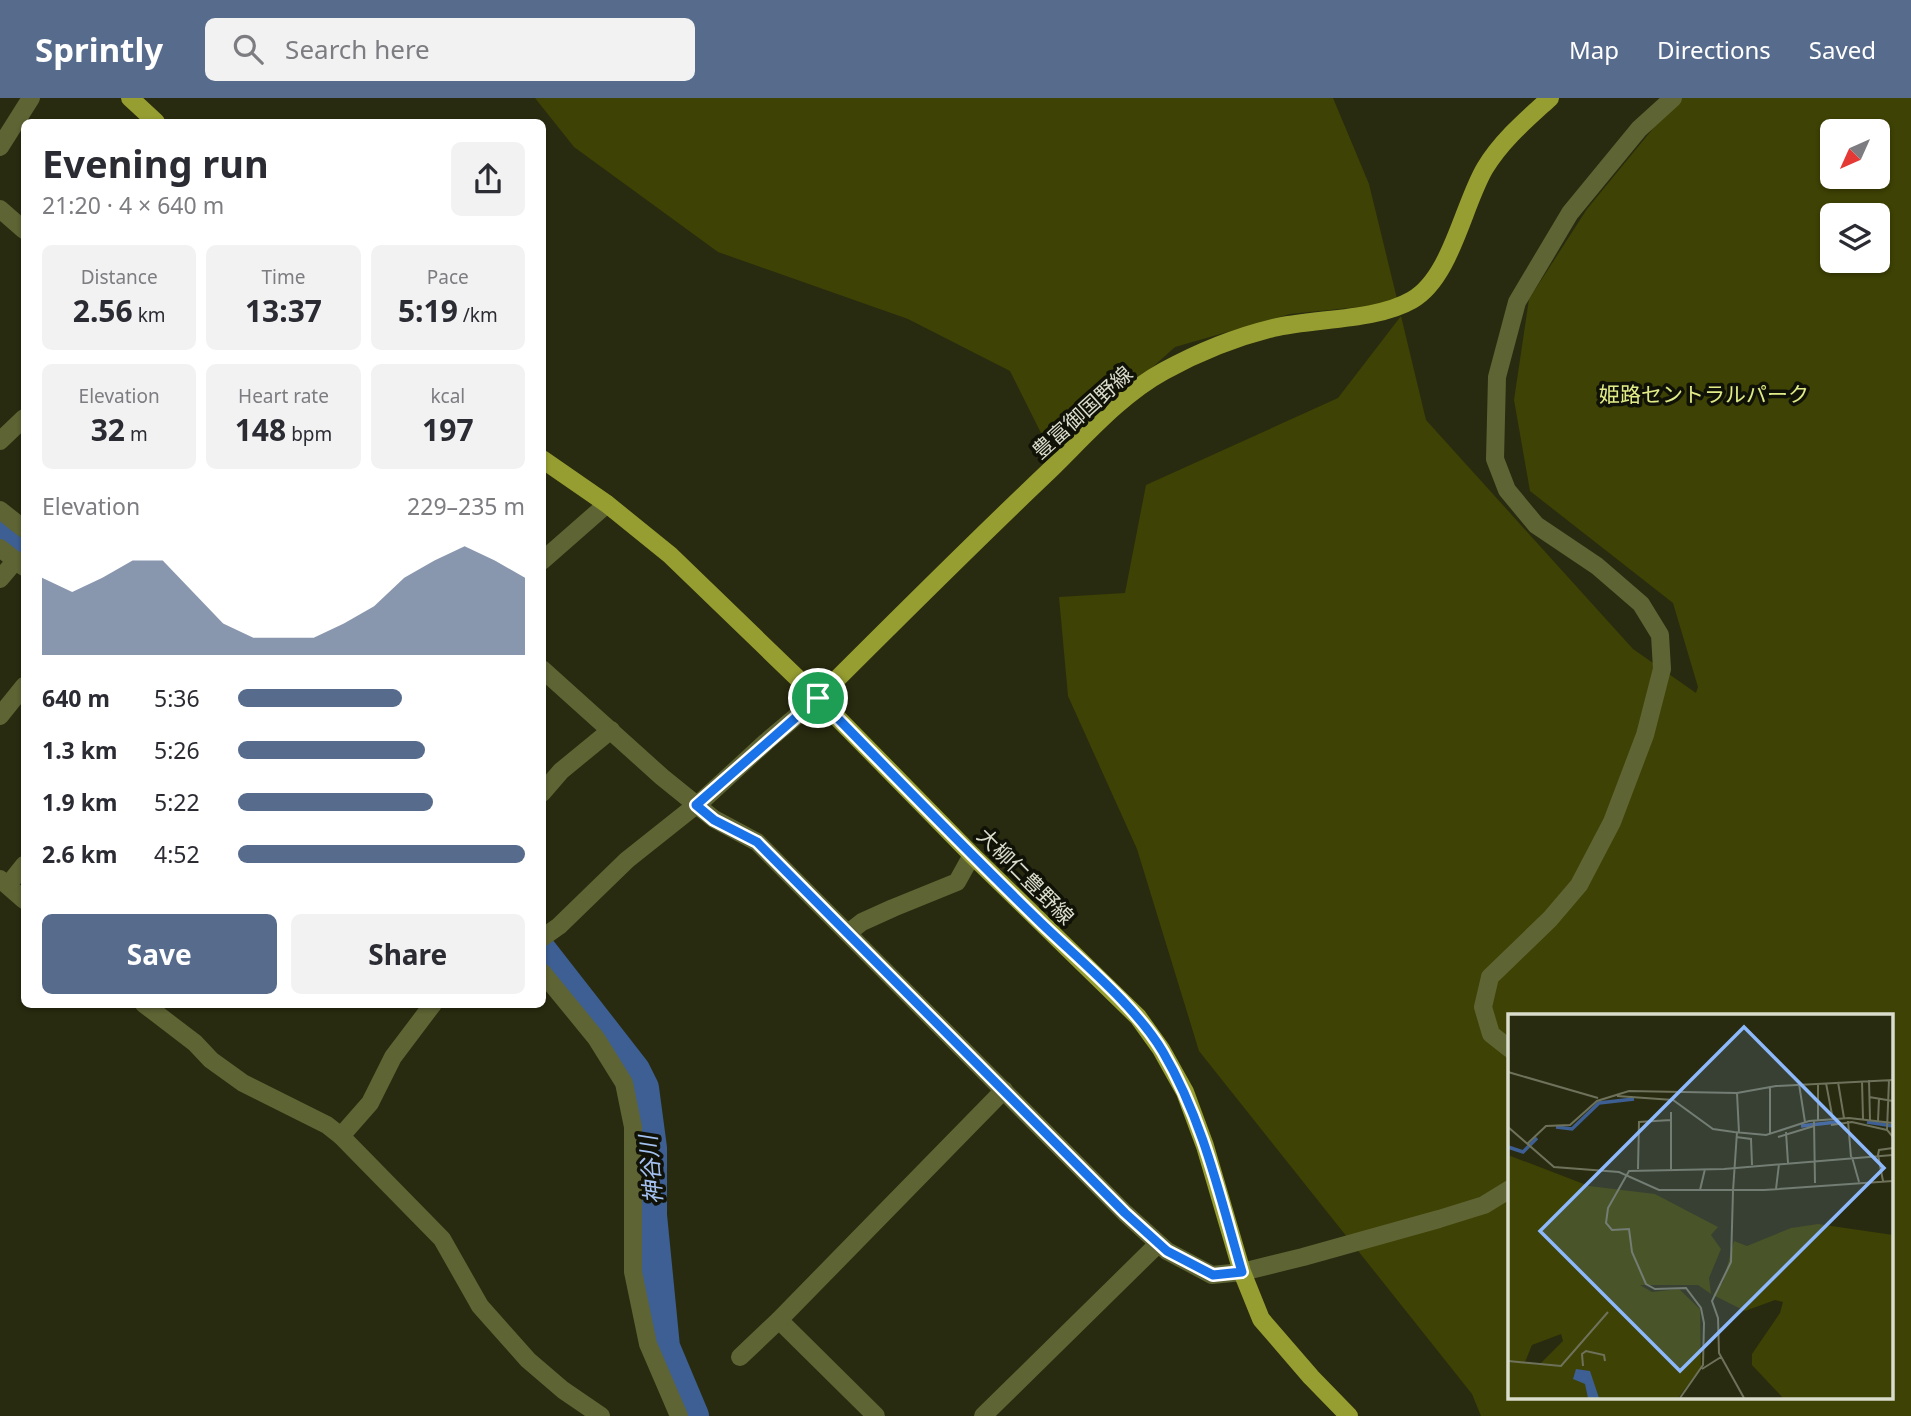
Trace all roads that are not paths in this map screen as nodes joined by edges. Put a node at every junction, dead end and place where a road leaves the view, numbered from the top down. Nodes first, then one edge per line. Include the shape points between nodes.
1 (31, 98) edge
2 (130, 98) edge
3 (1550, 98) edge
4 (1673, 98) edge
5 (153, 119) edge
6 (0, 146) edge
7 (0, 209) edge
8 (21, 227) edge
9 (21, 421) edge
10 (0, 441) edge
11 (546, 462) edge
12 (607, 504) junction
13 (0, 510) edge
14 (21, 527) edge
15 (0, 548) edge
16 (546, 557) edge
17 (20, 563) edge
18 (0, 579) edge
19 (546, 673) edge
20 (21, 690) edge
21 (818, 698) junction
22 (0, 716) edge
23 (611, 730) junction
24 (546, 788) edge
25 (696, 805) junction
26 (972, 855) junction
27 (21, 868) edge
28 (4, 882) edge
29 (21, 897) edge
30 (546, 931) edge
31 (848, 933) junction
32 (546, 977) edge
33 (155, 1008) edge
34 (430, 1008) edge
35 (1508, 1047) edge
36 (1004, 1090) junction
37 (341, 1136) junction
38 (1508, 1190) edge
39 (1158, 1244) junction
40 (1242, 1272) junction
41 (779, 1320) junction
42 (740, 1357) dead end
43 (601, 1416) edge
44 (679, 1416) edge
45 (877, 1416) edge
46 (983, 1416) edge
47 (1349, 1416) edge

1 - 6 street
2 - 5 main road
3 - 21 main road, 豊富御国野線 via 1511,134 1485,168 1436,280 1413,300 1354,317 1273,328 1163,372 1122,401
4 - 35 street via 1639,129 1570,213 1517,302 1497,377 1495,459 1507,490 1536,525 1597,566 1641,604 1660,635 1662,669 1645,735 1612,822 1579,885 1490,977 1483,1007 1491,1034
7 - 8 street
9 - 10 street
11 - 12 main road, 大柳仁豊野線
12 - 16 street
12 - 21 main road, 大柳仁豊野線 via 670,555
13 - 14 street
15 - 17 street
17 - 18 street
19 - 23 street
20 - 22 street
21 - 25 street
21 - 26 main road, 大柳仁豊野線
23 - 24 street
23 - 25 street
25 - 30 street
25 - 31 street via 757,842
26 - 31 street via 957,882 862,922
26 - 40 main road, 大柳仁豊野線 via 1138,1017 1161,1049 1185,1092 1205,1146
27 - 28 street
28 - 29 street
31 - 36 street
32 - 44 street via 596,1038 624,1083 633,1127 633,1272 648,1344
33 - 37 street via 243,1083
34 - 37 street via 393,1057 370,1103
36 - 39 street
36 - 41 street
37 - 43 street via 442,1240 480,1306 528,1360
38 - 40 street via 1484,1205 1439,1219
39 - 40 street via 1213,1275
39 - 46 street
40 - 47 main road, 大柳仁豊野線 via 1261,1319
41 - 42 street
41 - 45 street

